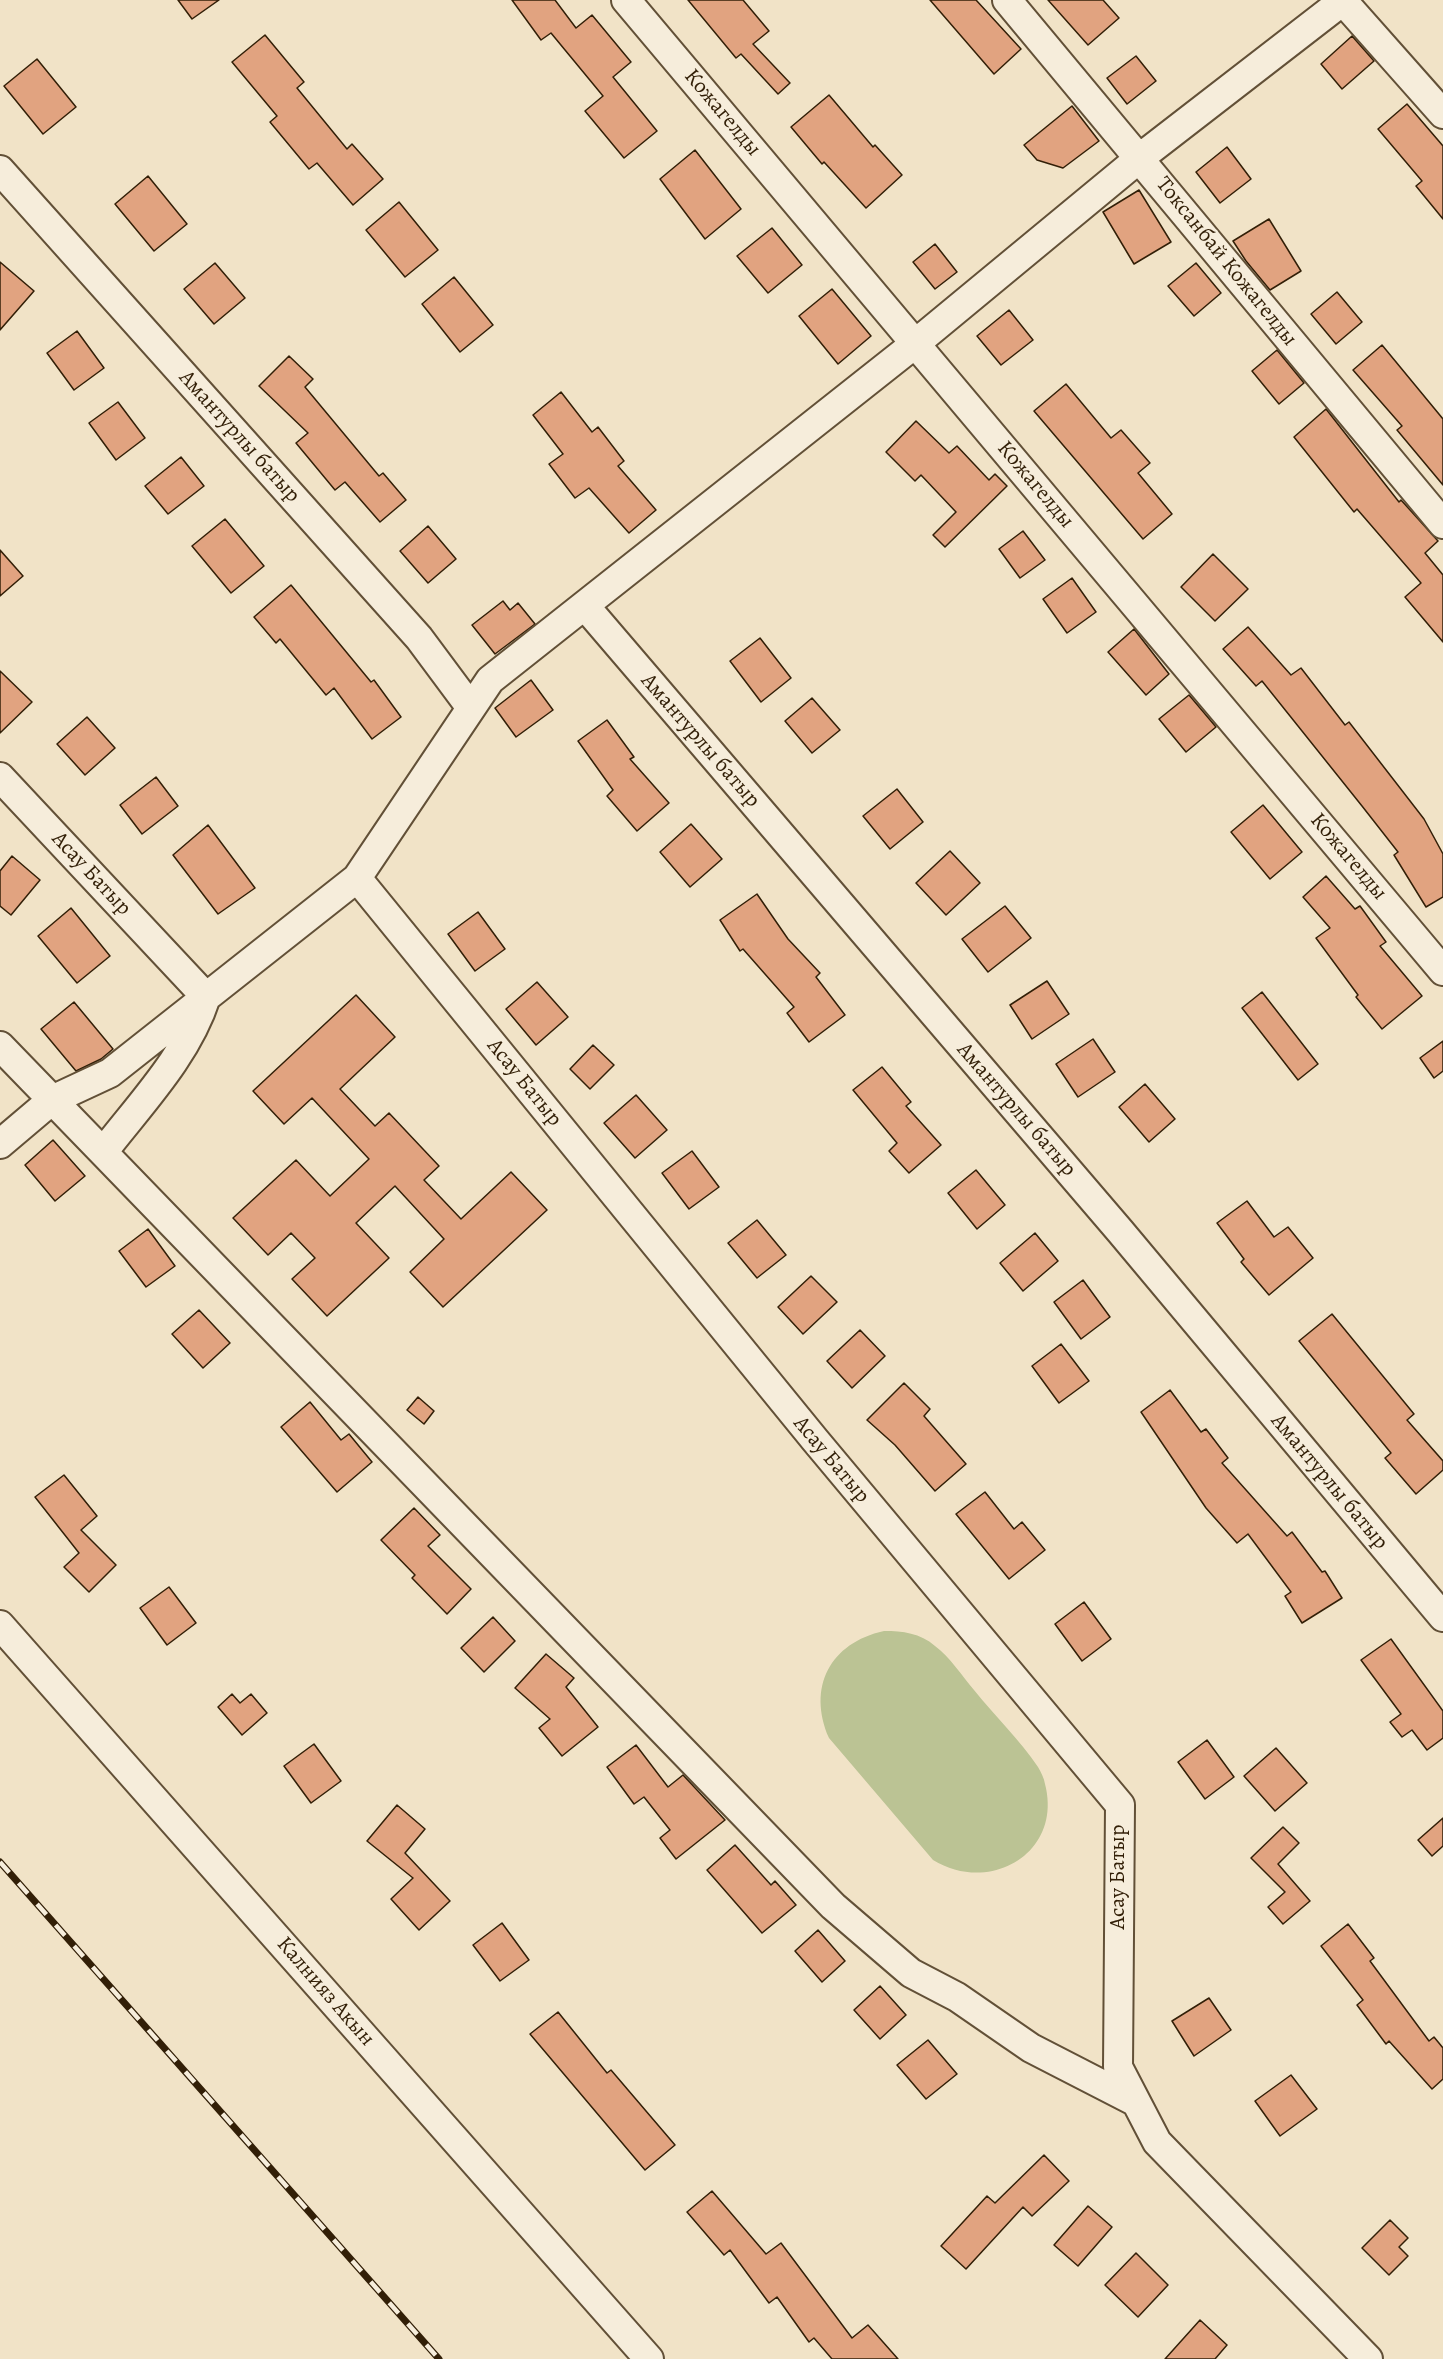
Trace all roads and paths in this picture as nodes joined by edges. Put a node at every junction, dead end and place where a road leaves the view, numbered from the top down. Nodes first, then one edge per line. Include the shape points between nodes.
1 (626, 0) edge
2 (1007, 0) edge
3 (1343, 0) edge
4 (1443, 114) edge
5 (1141, 157) junction
6 (0, 170) edge
7 (916, 343) junction
8 (1443, 524) edge
9 (585, 606) junction
10 (471, 708) junction
11 (0, 777) edge
12 (357, 878) junction
13 (1443, 970) edge
14 (206, 997) junction
15 (0, 1046) edge
16 (52, 1100) junction
17 (0, 1144) edge
18 (104, 1151) junction
19 (1443, 1617) edge
20 (0, 1625) edge
21 (1136, 2102) junction
22 (649, 2359) edge
23 (1368, 2359) edge

1 - 7 street, Кожагелды
2 - 5 street, Токсанбай Кожагелды
3 - 4 street
3 - 5 street
5 - 7 street
5 - 8 street, Токсанбай Кожагелды
6 - 10 street, Амантурлы батыр via 418,638
7 - 9 street
7 - 13 street, Кожагелды
9 - 10 street via 489,680
9 - 19 street, Амантурлы батыр via 1120,1231
10 - 12 street
11 - 14 street, Асау Батыр
12 - 14 street
12 - 21 street, Асау Батыр via 814,1440 1120,1805 1118,2067
14 - 16 street via 110,1073
14 - 18 street via 199,1019 178,1055
15 - 16 street
16 - 17 street
16 - 18 street
18 - 21 street via 833,1906 911,1973 957,1997 1031,2048
20 - 22 street, Калнияз Акын
21 - 23 street, Асау Батыр via 1157,2142

